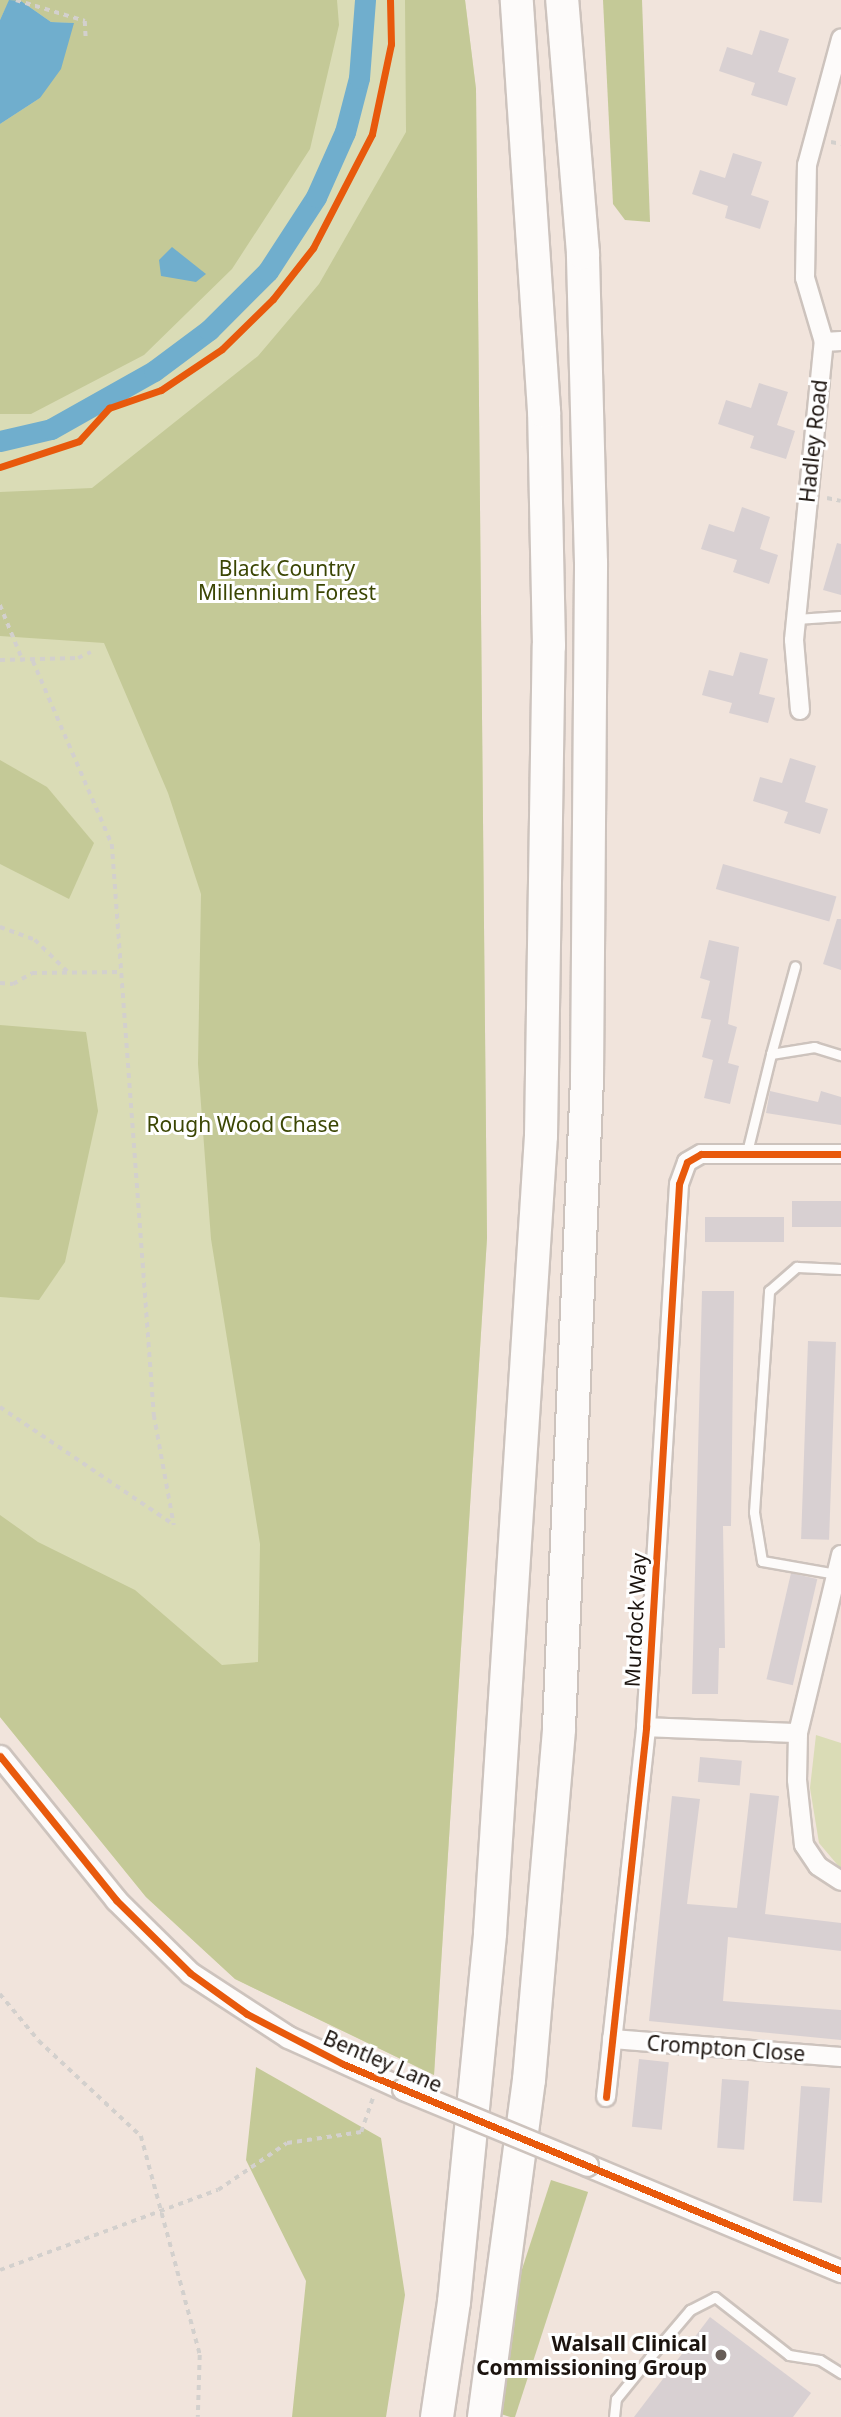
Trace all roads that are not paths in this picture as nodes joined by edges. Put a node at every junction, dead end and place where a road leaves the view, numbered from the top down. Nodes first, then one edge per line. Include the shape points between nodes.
1 (517, 0) edge
2 (562, 0) edge
3 (840, 49) edge
4 (832, 341) edge
5 (841, 616) edge
6 (796, 619) junction
7 (800, 710) dead end
8 (795, 966) dead end
9 (771, 1054) junction
10 (841, 1055) edge
11 (747, 1152) junction
12 (841, 1154) edge
13 (841, 1269) edge
14 (841, 1555) edge
15 (836, 1574) junction
16 (646, 1727) junction
17 (798, 1733) junction
18 (0, 1756) edge
19 (841, 1881) edge
20 (612, 2039) junction
21 (841, 2057) edge
22 (607, 2097) dead end
23 (841, 2271) edge
24 (841, 2373) edge
25 (437, 2417) edge
26 (484, 2417) edge
27 (614, 2417) edge

1 - 25 highway via 544,411 549,646 541,1136 490,1933 454,2302
2 - 26 highway via 583,253 591,563 587,1078 559,1728 527,2093
3 - 4 street, Hadley Road via 812,138 806,191 805,278
4 - 6 street, Hadley Road
5 - 6 lane
6 - 7 street, Hadley Road
8 - 9 lane
9 - 10 lane via 814,1047
9 - 11 lane
11 - 12 street
11 - 16 street, Murdock Way via 701,1154 687,1162 675,1210
13 - 15 lane via 797,1267 769,1291 754,1512 762,1561
14 - 15 street
15 - 17 street
16 - 17 street
16 - 20 street, Murdock Way
17 - 19 street via 798,1816 804,1845 818,1866
18 - 23 street, Bentley Lane, bridge via 116,1900 190,1973 288,2037 380,2080
20 - 21 street, Crompton Close
20 - 22 street, Murdock Way
24 - 27 lane via 820,2360 789,2355 715,2297 690,2310 649,2357 616,2399

